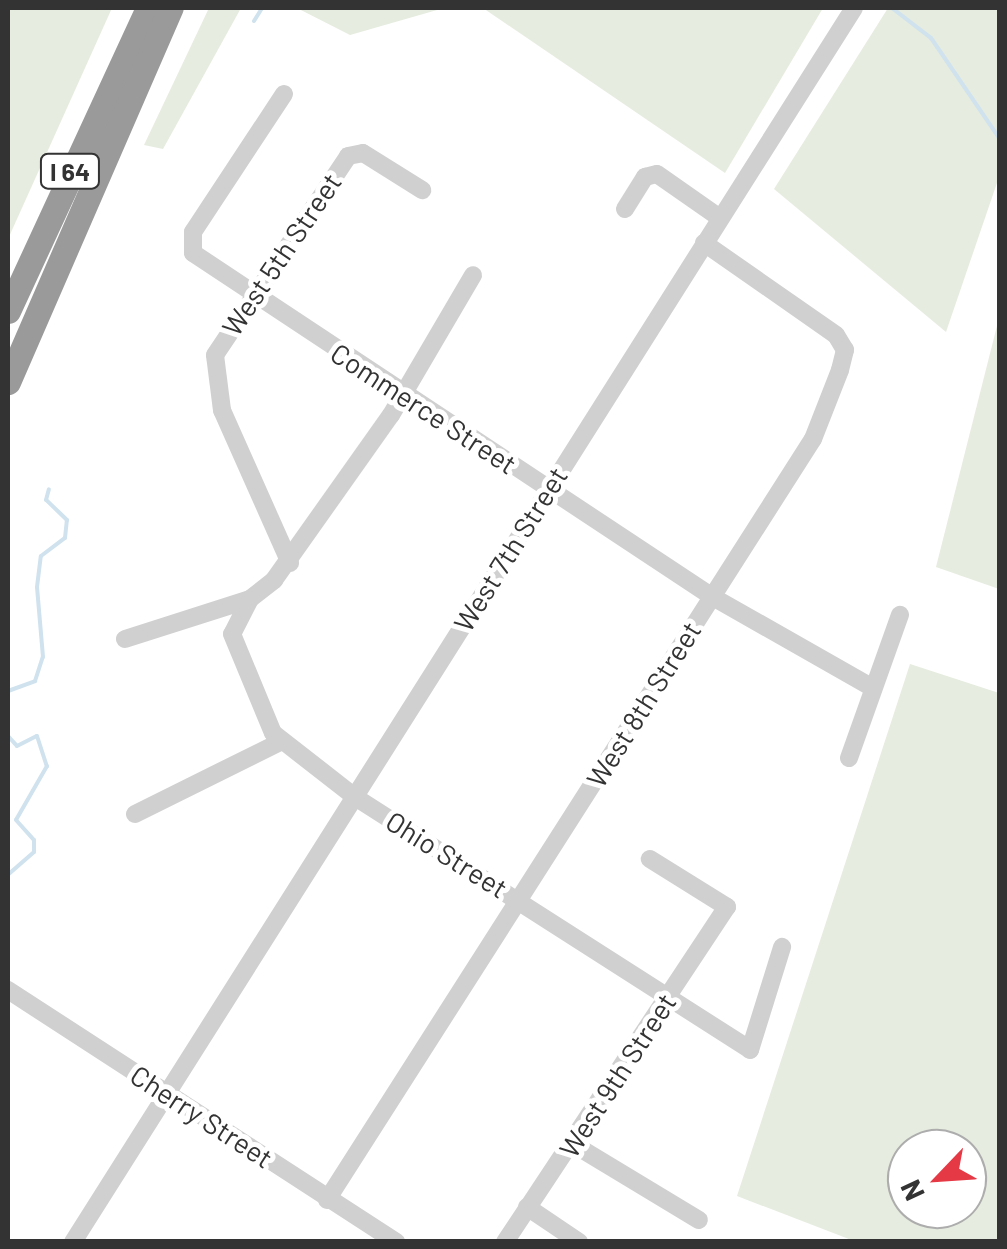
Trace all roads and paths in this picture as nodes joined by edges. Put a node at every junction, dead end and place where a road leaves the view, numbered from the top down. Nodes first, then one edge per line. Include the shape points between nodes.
1 (171, 8) edge
2 (188, 8) edge
3 (854, 8) edge
4 (143, 16) edge
5 (284, 94) dead end
6 (99, 166) junction
7 (422, 190) dead end
8 (625, 209) dead end
9 (720, 218) junction
10 (704, 243) junction
11 (472, 275) dead end
12 (253, 295) junction
13 (8, 311) edge
14 (8, 382) edge
15 (402, 396) junction
16 (549, 488) junction
17 (290, 563) junction
18 (711, 596) junction
19 (250, 599) junction
20 (900, 616) dead end
21 (125, 640) dead end
22 (872, 687) junction
23 (280, 742) junction
24 (849, 758) dead end
25 (355, 798) junction
26 (135, 814) dead end
27 (650, 859) dead end
28 (518, 899) junction
29 (782, 947) dead end
30 (8, 990) edge
31 (669, 996) junction
32 (168, 1093) junction
33 (573, 1144) junction
34 (326, 1200) junction
35 (527, 1207) junction
36 (699, 1220) dead end
37 (73, 1242) edge
38 (396, 1242) edge
39 (506, 1242) edge
40 (578, 1242) edge

1 - 6 highway, I 64
2 - 6 highway via 148,92
3 - 9 street, West 7th Street
4 - 13 highway, I 64
5 - 12 street, Commerce Street via 188,245
6 - 14 highway, I 64
7 - 12 street, West 5th Street via 363,153 348,156
8 - 9 street via 646,177 656,174
9 - 10 street, West 7th Street
10 - 16 street, West 7th Street
10 - 18 street, West 8th Street via 836,336 845,350 813,439
11 - 15 street
12 - 15 street, Commerce Street
12 - 17 street, West 5th Street via 222,340 214,378
15 - 16 street, Commerce Street
15 - 17 street
16 - 18 street, Commerce Street
16 - 25 street, West 7th Street
17 - 19 street
18 - 22 street, Commerce Street
18 - 28 street, West 8th Street
19 - 21 street
19 - 23 street, Ohio Street via 232,634
20 - 22 street
22 - 24 street
23 - 25 street, Ohio Street
23 - 26 street
25 - 28 street, Ohio Street
25 - 32 street, West 7th Street
27 - 31 street, West 9th Street via 727,907
28 - 31 street, Ohio Street
28 - 34 street, West 8th Street
29 - 31 street, Ohio Street via 750,1050
30 - 32 street, Cherry Street
31 - 33 street, West 9th Street
32 - 34 street, Cherry Street
32 - 37 street, West 7th Street
33 - 35 street, West 9th Street
33 - 36 street
34 - 38 street, Cherry Street
35 - 39 street, West 9th Street
35 - 40 street

